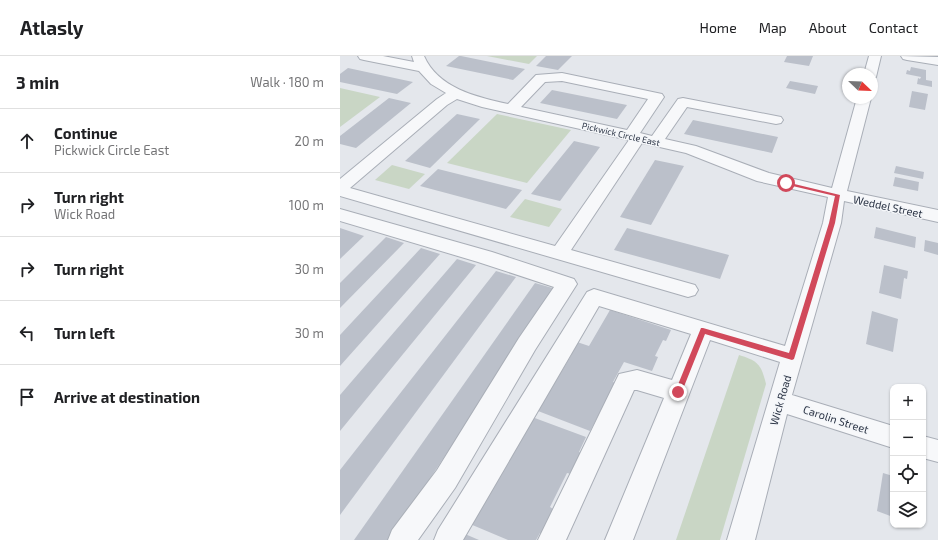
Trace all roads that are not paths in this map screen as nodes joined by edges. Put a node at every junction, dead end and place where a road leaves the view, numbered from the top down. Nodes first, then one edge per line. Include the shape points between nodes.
1 (364, 56) edge
2 (876, 56) edge
3 (907, 56) edge
4 (938, 61) edge
5 (421, 62) edge
6 (873, 68) edge
7 (456, 93) junction
8 (657, 97) junction
9 (683, 102) junction
10 (862, 104) edge
11 (511, 109) junction
12 (776, 120) dead end
13 (634, 137) junction
14 (656, 142) junction
15 (340, 188) edge
16 (340, 191) edge
17 (838, 195) junction
18 (340, 215) edge
19 (938, 216) edge
20 (559, 254) junction
21 (688, 290) dead end
22 (703, 330) junction
23 (792, 357) junction
24 (678, 392) junction
25 (779, 401) junction
26 (890, 436) edge
27 (926, 447) edge
28 (938, 451) edge
29 (402, 540) edge
30 (448, 540) edge
31 (552, 540) edge
32 (619, 540) edge
33 (741, 540) edge

1 - 5 street
2 - 6 street
3 - 4 street
5 - 7 street, Pickwick Circle East via 436,81
7 - 11 street, Pickwick Circle East
7 - 15 street
8 - 9 street
8 - 11 street via 562,77 541,78
8 - 13 street
9 - 12 street
9 - 14 street
10 - 17 street, Wick Road
11 - 13 street, Pickwick Circle East
13 - 14 street, Pickwick Circle East
13 - 20 street
14 - 17 street, Pickwick Circle East via 706,154 763,177
16 - 20 street
17 - 19 street, Weddel Street
17 - 23 street, Wick Road
18 - 29 street via 567,284 527,344 446,479
20 - 21 street
22 - 23 street
22 - 24 street
22 - 30 street via 594,297
23 - 25 street, Wick Road
24 - 31 street via 637,380 627,381
24 - 32 street
25 - 26 street, Carolin Street
25 - 33 street, Wick Road
27 - 28 street

